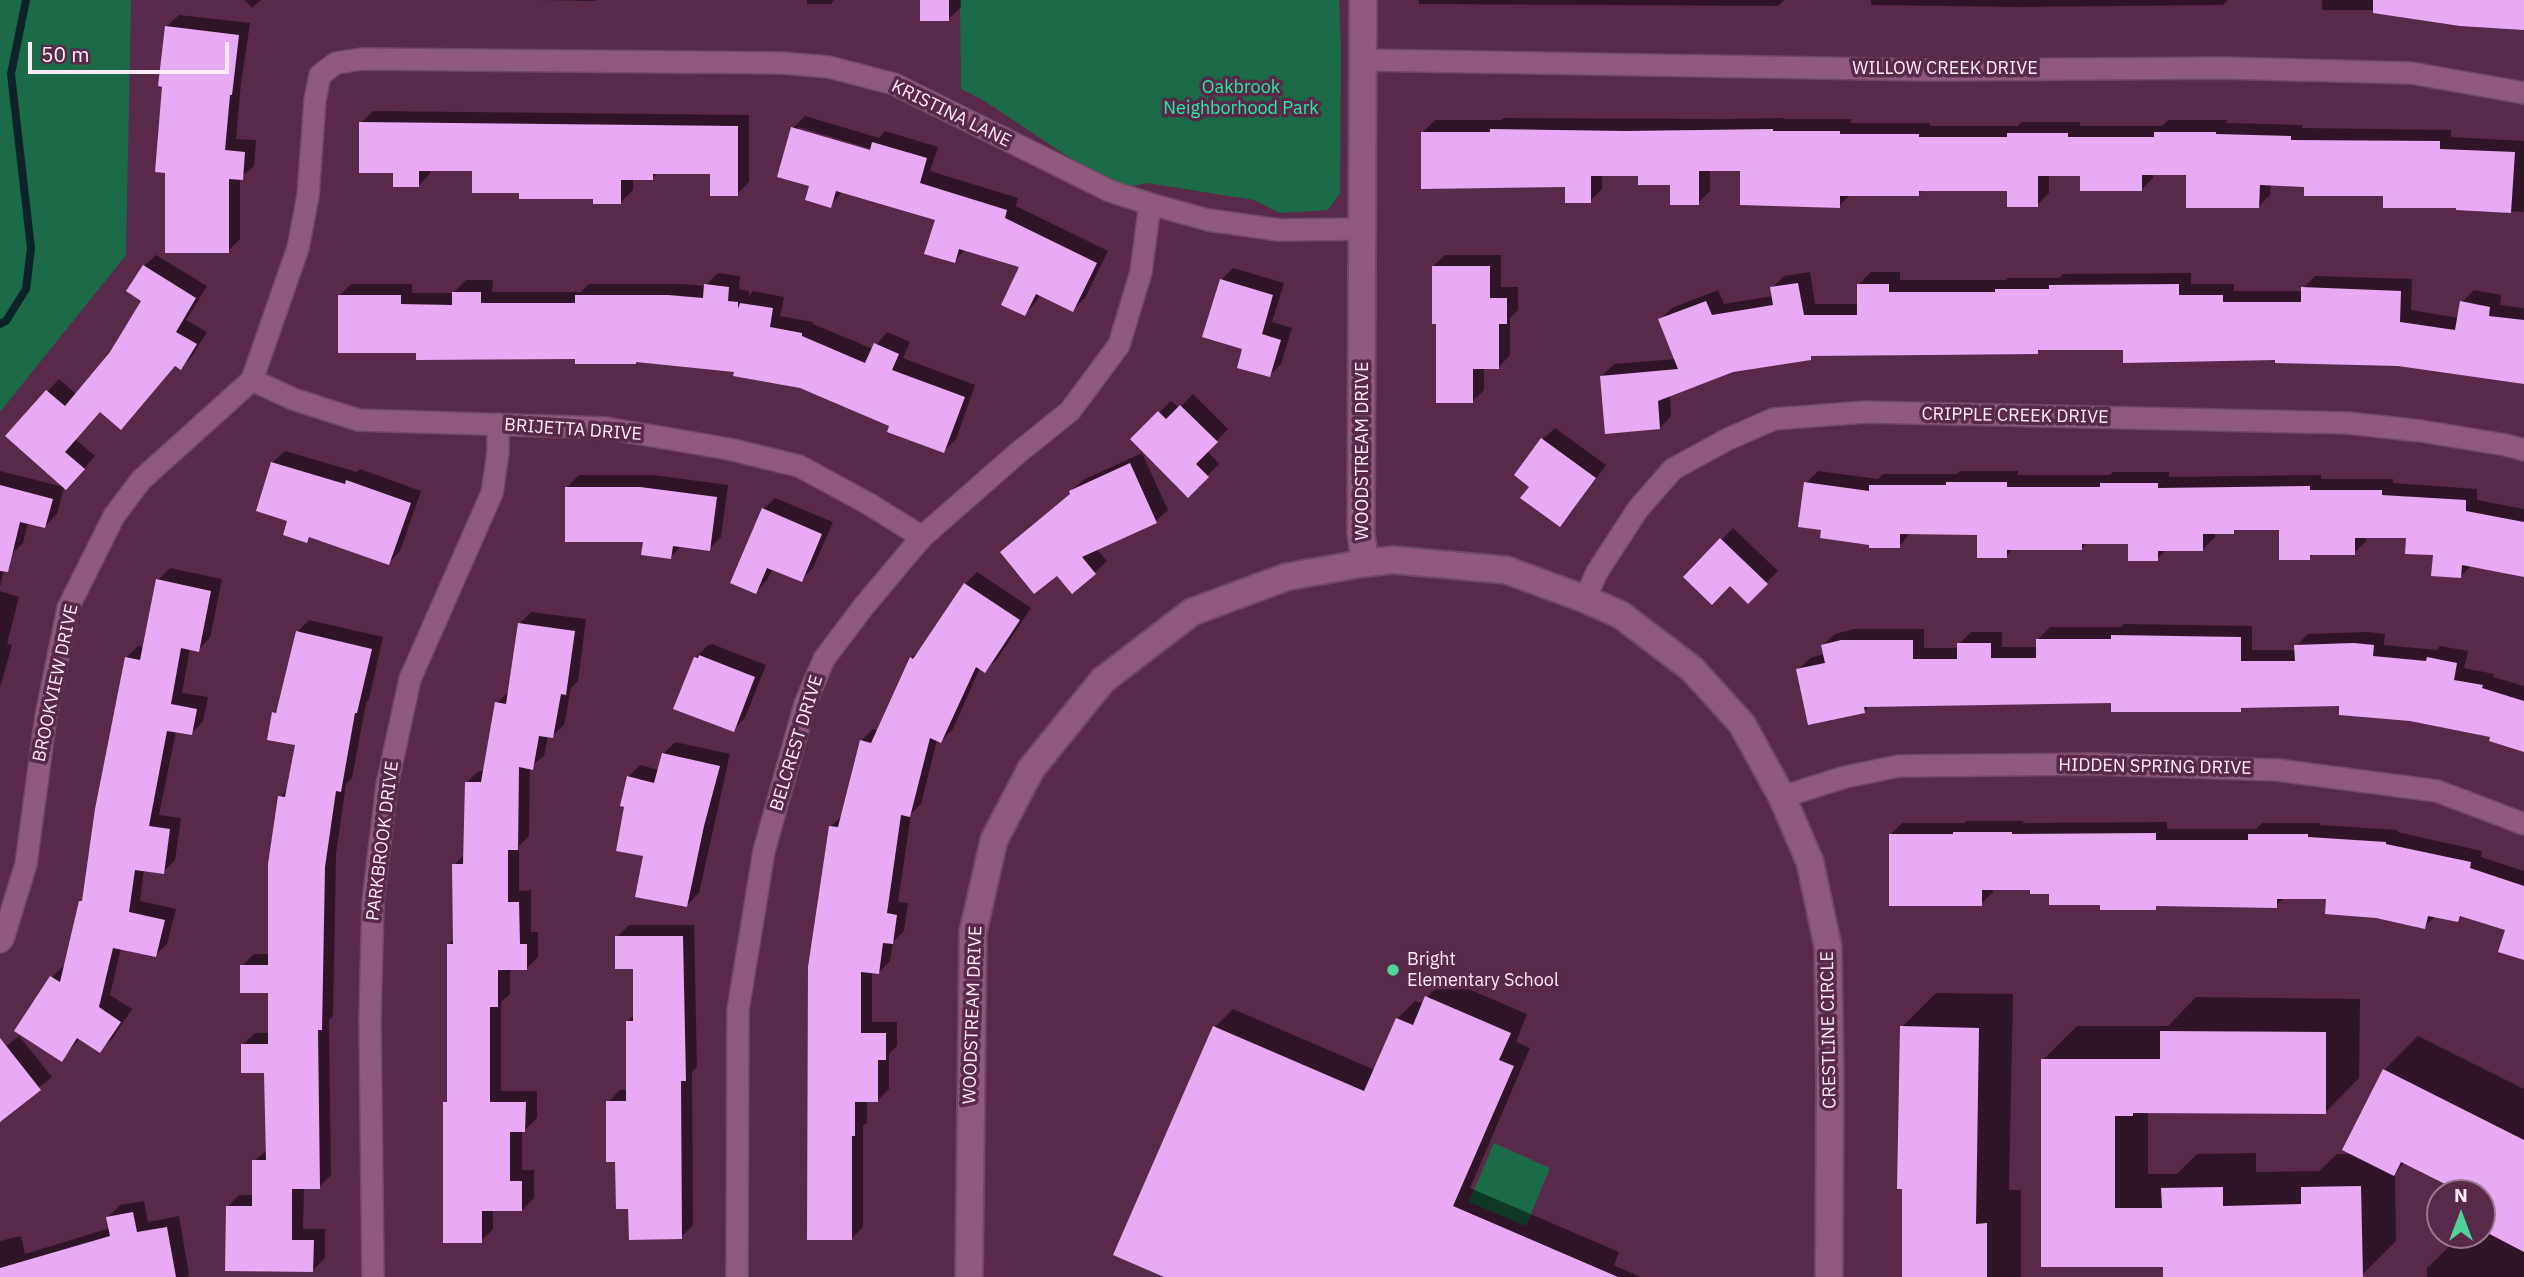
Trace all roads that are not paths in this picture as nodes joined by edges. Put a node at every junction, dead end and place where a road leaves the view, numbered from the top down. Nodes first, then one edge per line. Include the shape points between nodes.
1 (1363, 0) edge
2 (1364, 60) junction
3 (320, 75) joint
4 (2524, 93) edge
5 (1150, 204) junction
6 (1363, 229) junction
7 (252, 380) junction
8 (498, 424) junction
9 (2524, 450) edge
10 (922, 537) junction
11 (1365, 563) junction
12 (1585, 599) junction
13 (1782, 797) junction
14 (2524, 824) edge
15 (0, 942) edge
16 (373, 1277) edge
17 (737, 1277) edge
18 (969, 1277) edge
19 (1829, 1277) edge

1 - 2 street, WOODSTREAM DRIVE
2 - 4 street, WILLOW CREEK DRIVE via 1932,70 2357,71 2411,73
2 - 6 street, WOODSTREAM DRIVE
3 - 5 street, KRISTINA LANE via 336,63 362,59 829,67 894,84 1110,191
3 - 7 street, BROOKVIEW DRIVE via 298,248
5 - 6 street, KRISTINA LANE via 1208,220 1279,230
5 - 10 street, BELCREST DRIVE via 1141,272 1119,345 1070,411
6 - 11 street, WOODSTREAM DRIVE via 1361,533
7 - 8 street, BRIJETTA DRIVE via 358,420
7 - 15 street, BROOKVIEW DRIVE via 141,480 114,516 68,608 46,716 26,864
8 - 10 street, BRIJETTA DRIVE via 606,428 799,466
8 - 16 street, PARKBROOK DRIVE via 492,493 410,679 387,785 373,901
9 - 12 street, CRIPPLE CREEK DRIVE via 2348,423 1866,412 1774,419 1673,469 1638,509
10 - 17 street, BELCREST DRIVE via 824,659 805,704 764,851 738,1010
11 - 12 street, CRESTLINE CIRCLE via 1393,560 1506,570
11 - 18 street, WOODSTREAM DRIVE via 1286,577 1192,612 1103,680 1031,769 994,840 973,932
12 - 13 street, CRESTLINE CIRCLE via 1621,615 1692,669 1742,724
13 - 14 street, HIDDEN SPRING DRIVE via 1899,766 2095,764 2264,769 2437,791
13 - 19 street, CRESTLINE CIRCLE via 1810,862 1828,947

